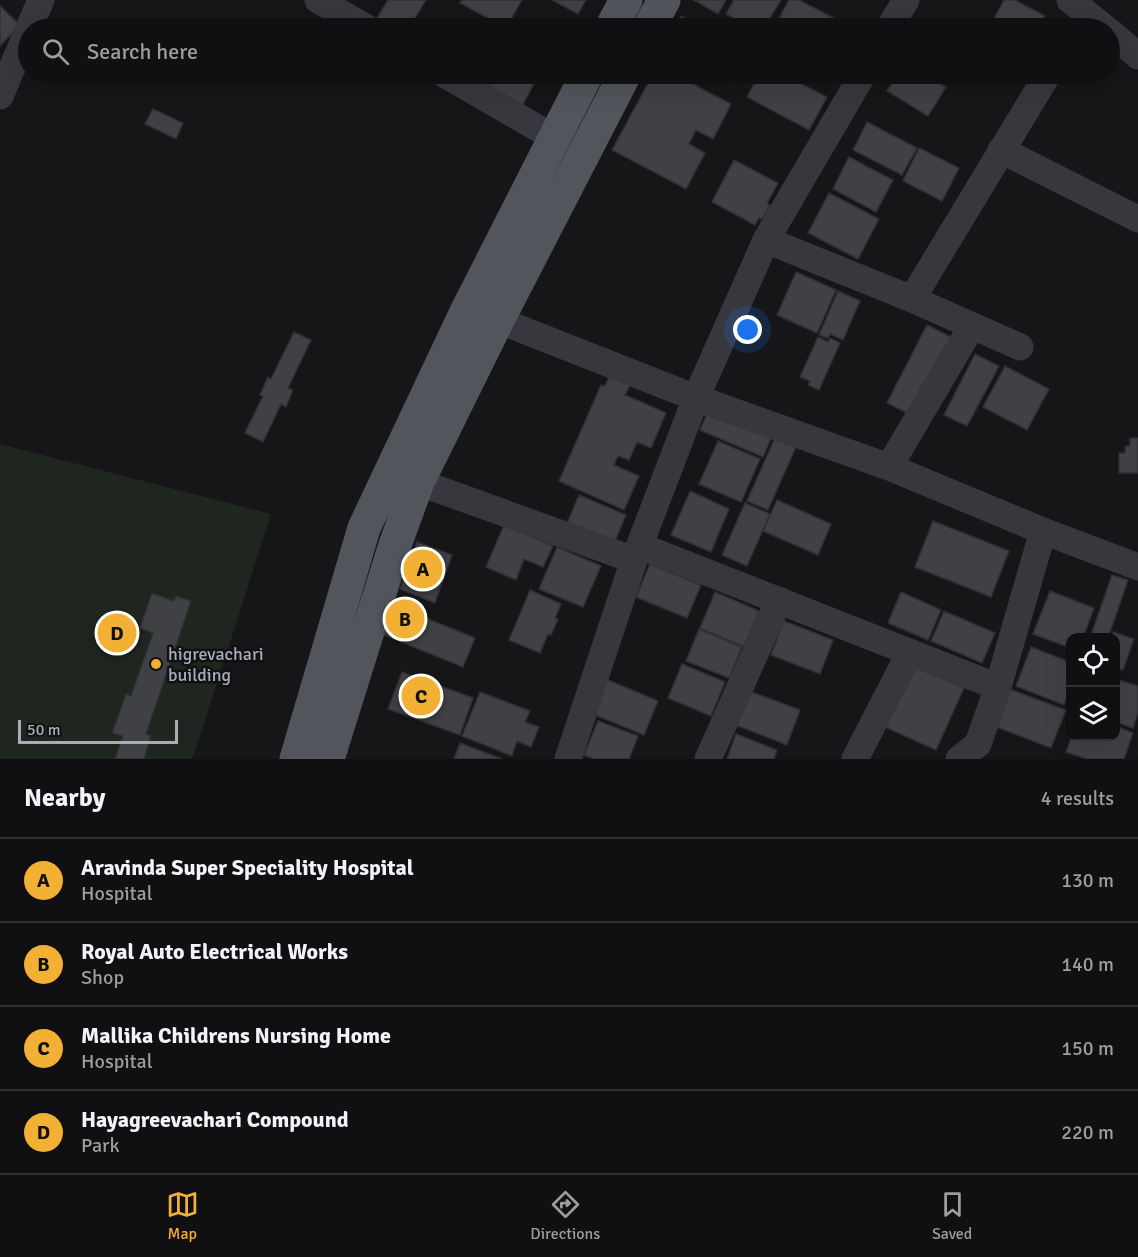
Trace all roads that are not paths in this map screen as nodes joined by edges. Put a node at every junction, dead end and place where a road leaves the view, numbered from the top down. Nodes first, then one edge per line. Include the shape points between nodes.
1 (40, 0) edge
2 (626, 0) edge
3 (664, 0) edge
4 (906, 0) edge
5 (328, 2) edge
6 (32, 18) edge
7 (352, 18) edge
8 (616, 18) edge
9 (654, 18) edge
10 (895, 18) edge
11 (1120, 41) edge
12 (18, 53) edge
13 (1138, 56) edge
14 (461, 84) edge
15 (582, 84) edge
16 (620, 84) edge
17 (857, 84) edge
18 (1042, 84) edge
19 (0, 96) edge
20 (553, 137) junction
21 (1001, 150) junction
22 (1138, 219) edge
23 (766, 240) junction
24 (912, 299) junction
25 (465, 314) junction
26 (498, 320) junction
27 (972, 326) junction
28 (1020, 347) dead end
29 (696, 398) junction
30 (889, 467) junction
31 (418, 482) junction
32 (1043, 531) junction
33 (637, 553) junction
34 (1138, 567) edge
35 (779, 600) junction
36 (910, 652) junction
37 (998, 687) junction
38 (296, 759) edge
39 (328, 759) edge
40 (568, 759) edge
41 (708, 759) edge
42 (855, 759) edge
43 (959, 759) edge

1 - 6 street
2 - 8 main road
3 - 9 main road
4 - 10 street
5 - 7 street
11 - 13 street
12 - 19 street
14 - 20 street
15 - 20 main road
16 - 26 main road
17 - 23 street
18 - 21 street
20 - 25 main road
21 - 22 street
21 - 24 street
23 - 24 street
23 - 29 street
24 - 27 street
25 - 26 street
25 - 38 main road via 364,528
26 - 29 street
26 - 31 main road
27 - 28 street
27 - 30 street
29 - 30 street
29 - 33 street
30 - 32 street
31 - 33 street
31 - 39 main road
32 - 34 street
32 - 37 street
33 - 35 street
33 - 40 street
35 - 36 street
35 - 41 street
36 - 37 street
36 - 42 street
37 - 43 street via 978,744

